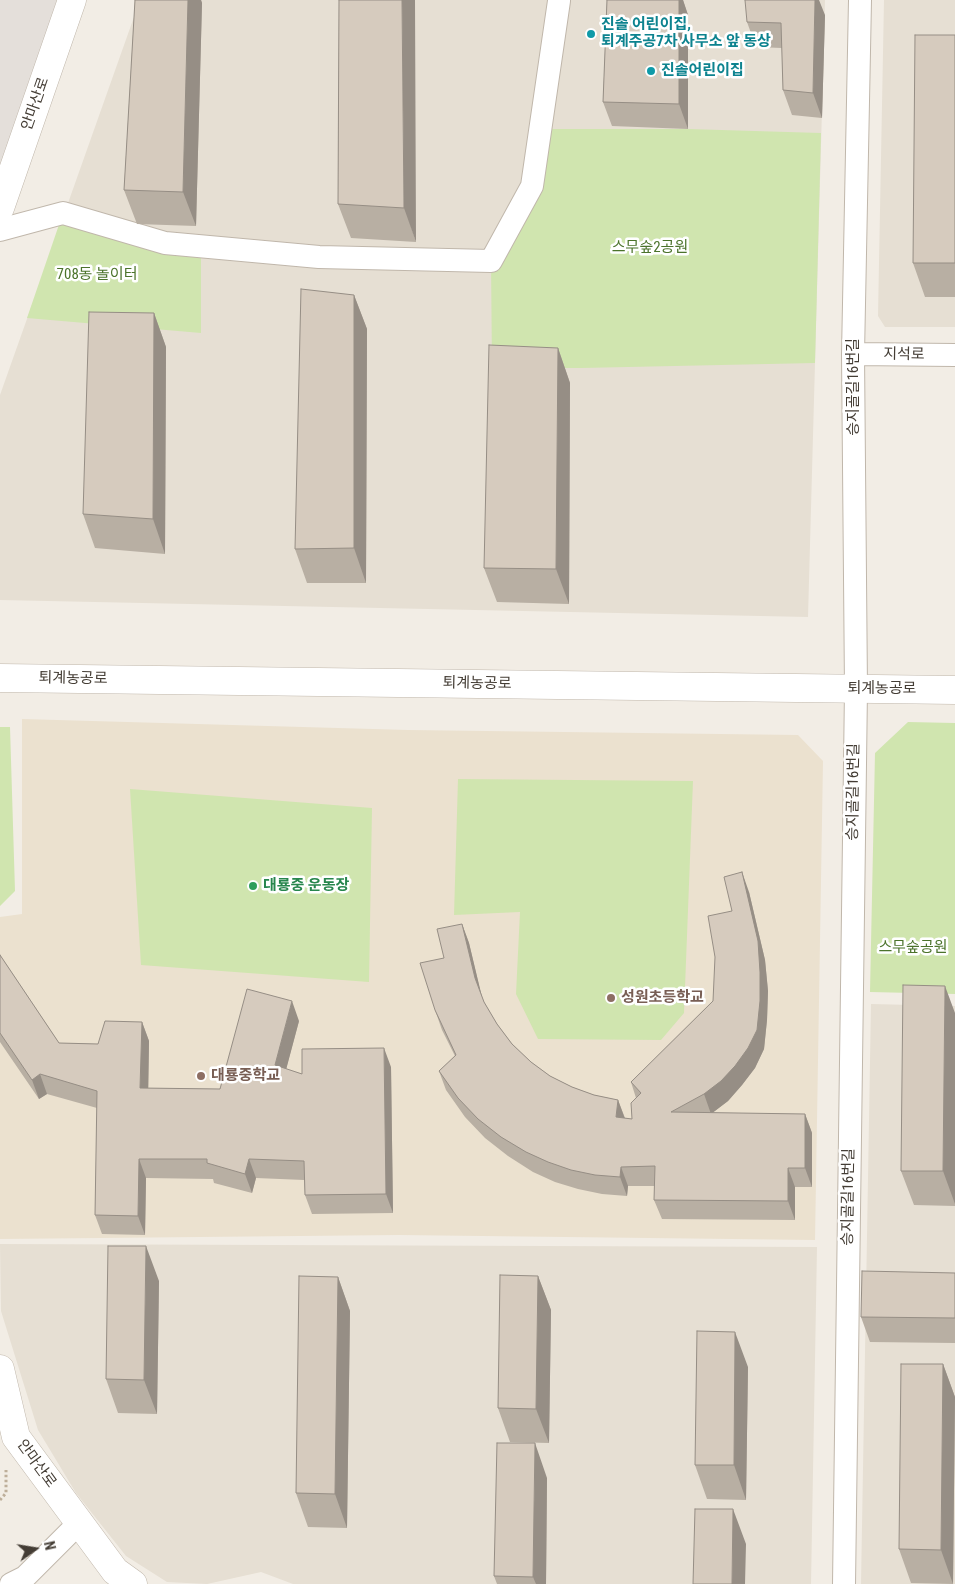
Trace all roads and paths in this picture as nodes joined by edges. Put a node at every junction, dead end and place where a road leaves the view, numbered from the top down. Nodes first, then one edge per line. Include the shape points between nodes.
1 (72, 0) edge
2 (559, 0) edge
3 (860, 0) edge
4 (0, 208) edge
5 (0, 230) edge
6 (853, 354) junction
7 (955, 355) edge
8 (0, 678) edge
9 (856, 689) junction
10 (955, 690) edge
11 (0, 1368) edge
12 (79, 1523) junction
13 (10, 1584) edge
14 (133, 1584) edge
15 (844, 1584) edge

1 - 4 street, 안마산로
2 - 5 street via 532,186 491,260 320,258 165,243 63,213
3 - 6 street, 승지골길16번길
6 - 7 street, 지석로
6 - 9 street, 승지골길16번길
8 - 9 street, 퇴계농공로
9 - 10 street, 퇴계농공로
9 - 15 street, 승지골길16번길
11 - 12 street, 안마산로 via 16,1437
12 - 13 street via 26,1577
12 - 14 street, 안마산로 via 114,1572

